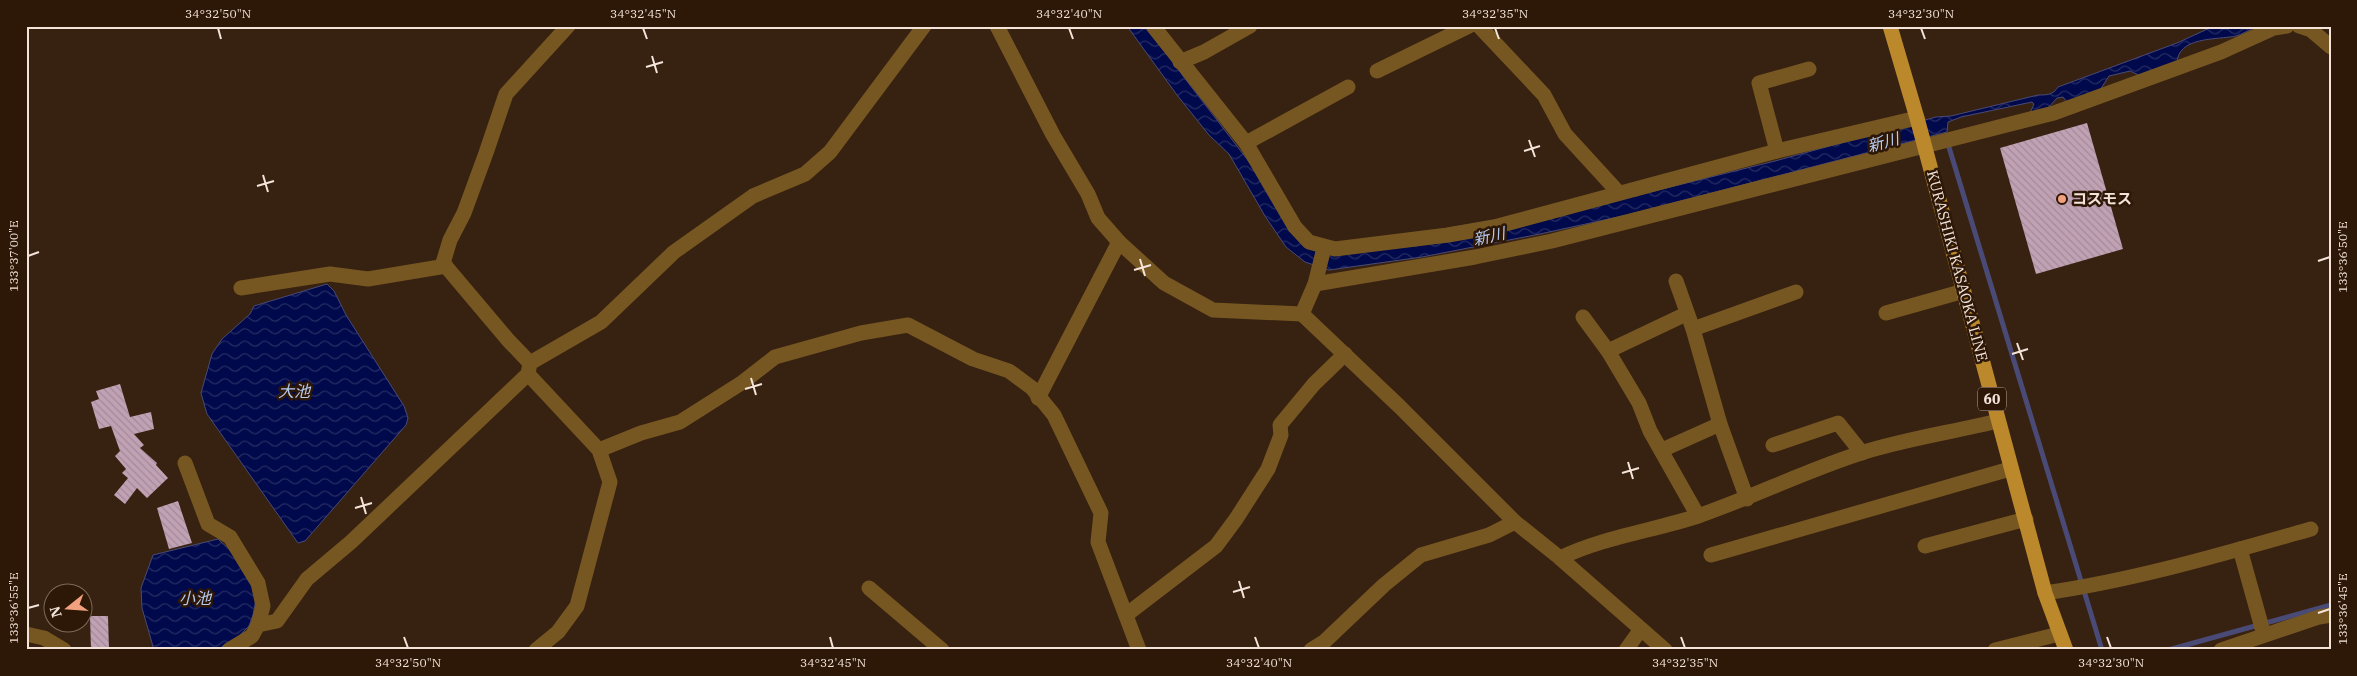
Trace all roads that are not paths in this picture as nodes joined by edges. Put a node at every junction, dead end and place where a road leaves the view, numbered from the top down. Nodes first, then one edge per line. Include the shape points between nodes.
1 (568, 26) edge
2 (924, 26) edge
3 (997, 26) edge
4 (1153, 26) edge
5 (1250, 26) edge
6 (1469, 26) edge
7 (1479, 26) edge
8 (1890, 26) edge
9 (2287, 26) edge
10 (2299, 26) edge
11 (2331, 47) edge
12 (1180, 62) junction
13 (1810, 69) dead end
14 (1377, 71) dead end
15 (1348, 87) dead end
16 (1917, 118) junction
17 (1246, 142) junction
18 (1925, 147) junction
19 (1776, 151) junction
20 (1619, 192) junction
21 (1119, 242) junction
22 (1324, 248) junction
23 (446, 266) junction
24 (1676, 281) dead end
25 (1315, 284) junction
26 (241, 288) dead end
27 (1964, 291) junction
28 (1796, 292) dead end
29 (1886, 313) dead end
30 (1302, 314) junction
31 (1686, 314) junction
32 (1583, 317) dead end
33 (1693, 329) junction
34 (1608, 351) junction
35 (1345, 354) junction
36 (529, 368) junction
37 (1038, 398) junction
38 (1998, 421) junction
39 (1720, 424) junction
40 (1773, 445) dead end
41 (599, 450) junction
42 (1662, 450) junction
43 (1862, 453) junction
44 (184, 463) dead end
45 (2010, 469) junction
46 (1747, 499) junction
47 (1698, 516) junction
48 (2026, 519) junction
49 (1515, 522) junction
50 (2310, 529) dead end
51 (1925, 546) dead end
52 (2240, 549) junction
53 (1711, 555) dead end
54 (1560, 558) junction
55 (869, 588) dead end
56 (2045, 593) junction
57 (1126, 615) junction
58 (2331, 616) edge
59 (258, 625) junction
60 (1641, 629) junction
61 (2263, 633) junction
62 (26, 634) edge
63 (2059, 634) junction
64 (1321, 647) edge
65 (64, 650) edge
66 (229, 650) edge
67 (536, 650) edge
68 (942, 650) edge
69 (1138, 650) edge
70 (1626, 650) edge
71 (1665, 650) edge
72 (1995, 650) edge
73 (2066, 650) edge
74 (2221, 650) edge

1 - 23 street via 506,94 464,213 450,240 443,263
2 - 36 street via 824,158 804,174 753,196 674,252 600,322
3 - 21 street via 1098,218
4 - 12 street
5 - 12 street
6 - 14 street
7 - 20 street via 1544,94 1564,134
8 - 16 main road, KURASHIKI KASAOKA LINE / 60
9 - 18 street via 2274,28 2221,52 2054,113
10 - 11 street via 2310,30
12 - 17 street
13 - 19 street via 1759,83
15 - 17 street
16 - 18 main road, KURASHIKI KASAOKA LINE / 60
16 - 19 street
17 - 22 street via 1295,227 1309,242
18 - 25 street via 1552,241
18 - 27 main road, KURASHIKI KASAOKA LINE / 60
19 - 20 street
20 - 22 street via 1494,227 1354,247
21 - 30 street via 1164,283 1213,310
21 - 37 street
22 - 25 street
23 - 26 street via 368,279 330,274
23 - 36 street
24 - 31 street
25 - 30 street
27 - 29 street
27 - 38 main road, KURASHIKI KASAOKA LINE / 60
28 - 33 street
30 - 35 street
31 - 33 street
31 - 34 street
32 - 34 street
33 - 39 street
34 - 42 street
35 - 49 street
35 - 57 street via 1314,384 1280,425 1281,435 1268,468 1216,546
36 - 41 street
36 - 59 street via 351,542 307,579 277,621
37 - 41 street via 1032,388 1009,370 973,359 908,325 861,332 774,357 743,382 680,422
37 - 57 street via 1054,415 1101,513 1098,542
38 - 43 street
38 - 45 main road, KURASHIKI KASAOKA LINE / 60
39 - 42 street
39 - 46 street
40 - 43 street via 1838,423
41 - 67 street via 610,482 577,606 558,632
42 - 47 street
43 - 46 street via 1800,475
44 - 59 street via 208,524 230,537 258,583 263,606
45 - 48 main road, KURASHIKI KASAOKA LINE / 60
45 - 53 street
46 - 47 street
47 - 54 street via 1605,540
48 - 51 street
48 - 56 main road, KURASHIKI KASAOKA LINE / 60
49 - 54 street
49 - 64 street via 1489,535 1421,555 1384,585
50 - 52 street
52 - 56 street via 2076,589
52 - 61 street
54 - 60 street
55 - 68 street
56 - 63 main road, KURASHIKI KASAOKA LINE / 60
57 - 69 street
58 - 61 street
59 - 66 street via 252,636
60 - 70 street
60 - 71 street
61 - 74 street
62 - 65 street via 44,638
63 - 72 street
63 - 73 main road, KURASHIKI KASAOKA LINE / 60

